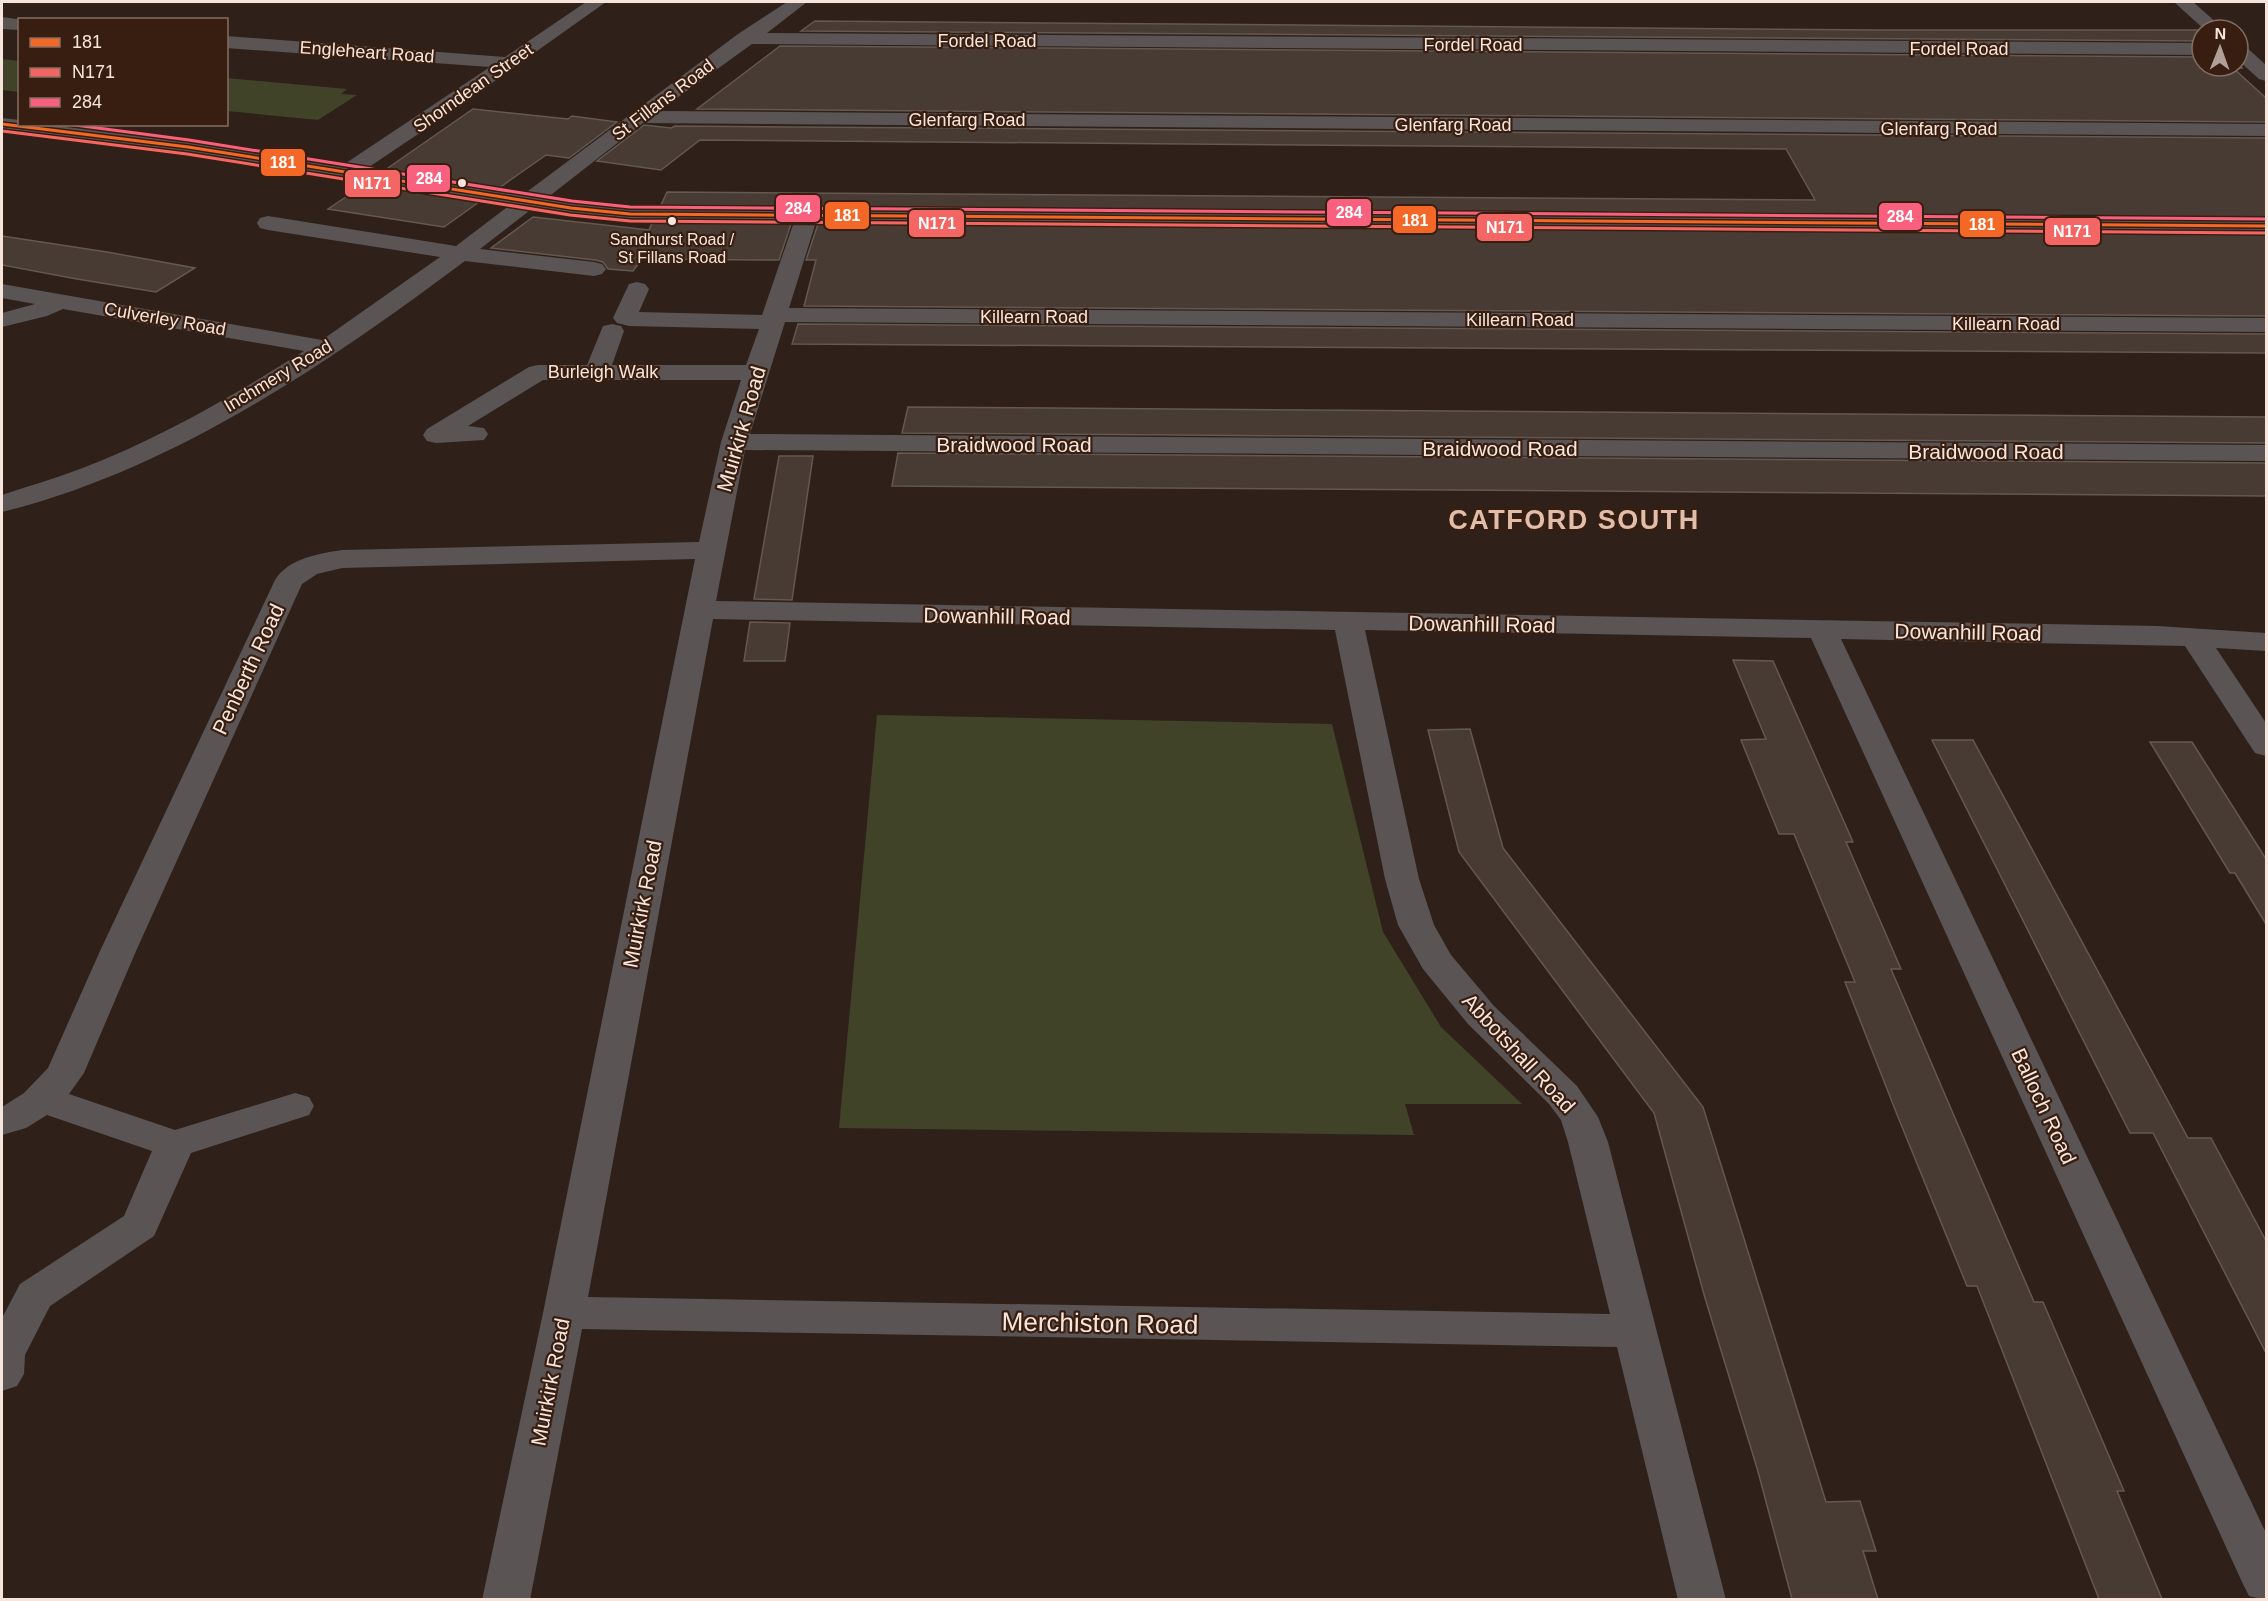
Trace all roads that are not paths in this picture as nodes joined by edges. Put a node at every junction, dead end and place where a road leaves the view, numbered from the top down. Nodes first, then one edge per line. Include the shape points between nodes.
1 (587, 2) edge
2 (597, 2) edge
3 (798, 2) edge
4 (2183, 2) edge
5 (2202, 18) edge
6 (2, 23) edge
7 (18, 24) edge
8 (745, 38) junction
9 (228, 42) edge
10 (2190, 49) edge
11 (2250, 61) edge
12 (508, 63) junction
13 (2266, 75) edge
14 (639, 117) junction
15 (2, 123) edge
16 (18, 125) edge
17 (28, 126) edge
18 (2266, 130) edge
19 (347, 172) junction
20 (530, 202) junction
21 (807, 217) junction
22 (268, 223) dead end
23 (2266, 226) edge
24 (459, 253) junction
25 (594, 269) dead end
26 (637, 289) dead end
27 (2, 291) edge
28 (60, 301) junction
29 (773, 319) junction
30 (2, 320) edge
31 (2266, 326) edge
32 (612, 331) dead end
33 (328, 348) junction
34 (597, 372) junction
35 (755, 373) junction
36 (475, 434) dead end
37 (734, 442) junction
38 (2266, 453) edge
39 (2, 504) edge
40 (711, 550) junction
41 (698, 610) junction
42 (1348, 621) junction
43 (1822, 629) junction
44 (2194, 637) junction
45 (2266, 642) edge
46 (2266, 746) edge
47 (44, 1099) junction
48 (295, 1106) dead end
49 (2, 1122) edge
50 (175, 1144) junction
51 (564, 1313) junction
52 (1635, 1331) junction
53 (2, 1374) edge
54 (2266, 1582) edge
55 (506, 1599) edge
56 (1702, 1599) edge

1 - 2 street
2 - 12 street, Shorndean Street
3 - 8 street, St Fillans Road
4 - 5 street
6 - 7 street
8 - 10 street, Fordel Road
8 - 14 street, St Fillans Road
9 - 12 street, Engleheart Road
11 - 13 street
12 - 19 street, Shorndean Street
14 - 18 street, Glenfarg Road
14 - 20 street, St Fillans Road
15 - 16 street
17 - 19 street
19 - 20 street
20 - 21 street via 630,214
20 - 24 street, Inchmery Road
21 - 23 street
21 - 29 street, Muirkirk Road
22 - 24 street
24 - 25 street
24 - 33 street, Inchmery Road
26 - 29 street, Killearn Road via 625,318
27 - 28 street, Culverley Road
28 - 30 street
28 - 33 street, Culverley Road
29 - 31 street, Killearn Road
29 - 35 street, Muirkirk Road
32 - 34 street
33 - 39 street, Inchmery Road via 167,439 92,473
34 - 35 street, Burleigh Walk
34 - 36 street, Burleigh Walk via 538,372 436,435
35 - 37 street, Muirkirk Road
37 - 38 street, Braidwood Road
37 - 40 street, Muirkirk Road
40 - 41 street, Muirkirk Road
40 - 47 street, Penberth Road via 342,559 299,570 289,580 253,657 65,1073
41 - 42 street, Dowanhill Road
41 - 51 street, Muirkirk Road
42 - 43 street, Dowanhill Road
42 - 52 street, Abbotshall Road via 1402,879 1416,925 1436,961 1481,1015 1563,1095 1579,1117 1601,1187
43 - 44 street, Dowanhill Road
43 - 54 street, Balloch Road
44 - 45 street, Dowanhill Road
44 - 46 street
47 - 49 street, Penberth Road
47 - 50 street
48 - 50 street
50 - 53 street via 140,1225 35,1295 3,1355
51 - 52 street, Merchiston Road
51 - 55 street, Muirkirk Road
52 - 56 street, Abbotshall Road

